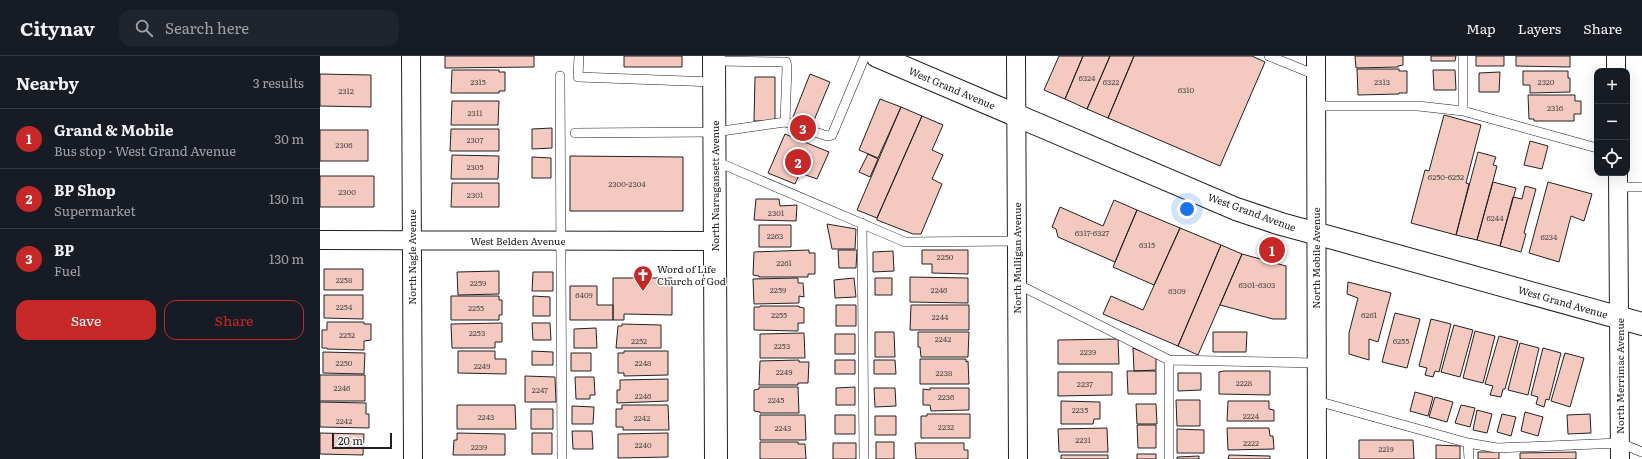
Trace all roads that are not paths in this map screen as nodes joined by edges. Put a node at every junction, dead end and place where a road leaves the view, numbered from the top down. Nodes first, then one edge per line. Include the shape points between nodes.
1 (410, 56) edge
2 (579, 56) edge
3 (864, 56) edge
4 (877, 56) edge
5 (1016, 56) edge
6 (1269, 56) edge
7 (1316, 56) edge
8 (1463, 56) edge
9 (1616, 56) edge
10 (714, 58) edge
11 (761, 58) edge
12 (1616, 68) edge
13 (1316, 75) junction
14 (560, 76) dead end
15 (714, 82) junction
16 (1316, 106) junction
17 (1463, 112) junction
18 (1016, 116) junction
19 (784, 122) junction
20 (714, 132) junction
21 (575, 133) dead end
22 (1594, 147) edge
23 (715, 161) junction
24 (1618, 180) edge
25 (1642, 187) edge
26 (862, 223) junction
27 (1315, 234) junction
28 (320, 240) edge
29 (412, 241) junction
30 (560, 241) junction
31 (715, 241) junction
32 (1016, 241) junction
33 (1017, 284) junction
34 (1620, 318) junction
35 (1642, 324) edge
36 (1169, 360) junction
37 (1317, 363) junction
38 (1317, 401) junction
39 (1468, 443) junction
40 (1620, 451) edge
41 (1642, 452) edge
42 (413, 459) edge
43 (562, 459) edge
44 (716, 459) edge
45 (864, 459) edge
46 (1018, 459) edge
47 (1169, 459) edge
48 (1317, 459) edge
49 (1469, 459) edge

1 - 29 street, North Nagle Avenue
2 - 15 lane via 578,77
3 - 19 lane via 832,135 827,136
4 - 18 main road, West Grand Avenue
5 - 18 street, North Mulligan Avenue
6 - 13 lane
7 - 13 street, North Mobile Avenue
8 - 17 lane
9 - 12 street
10 - 11 lane
10 - 15 main road, North Narragansett Avenue
11 - 19 lane via 786,62
13 - 16 street, North Mobile Avenue
14 - 30 lane
15 - 20 main road, North Narragansett Avenue
16 - 17 lane via 1418,106
16 - 27 street, North Mobile Avenue
17 - 22 lane
18 - 27 main road, West Grand Avenue via 1236,209
18 - 32 street, North Mulligan Avenue
19 - 20 lane
20 - 21 lane
20 - 23 main road, North Narragansett Avenue
23 - 26 lane
23 - 31 main road, North Narragansett Avenue
24 - 25 lane
24 - 34 street, North Merrimac Avenue
26 - 32 lane via 905,242
26 - 45 lane
27 - 34 main road, West Grand Avenue
27 - 37 street, North Mobile Avenue
28 - 29 street, West Belden Avenue
29 - 30 street, West Belden Avenue
29 - 42 street, North Nagle Avenue
30 - 31 street, West Belden Avenue
30 - 43 lane
31 - 44 main road, North Narragansett Avenue
32 - 33 street, North Mulligan Avenue
33 - 36 lane
33 - 46 street, North Mulligan Avenue
34 - 35 main road, West Grand Avenue
34 - 40 street, North Merrimac Avenue
36 - 37 lane
36 - 47 lane
37 - 38 street, North Mobile Avenue
38 - 39 lane
38 - 48 street, North Mobile Avenue
39 - 40 lane via 1497,448
39 - 49 lane
40 - 41 lane

